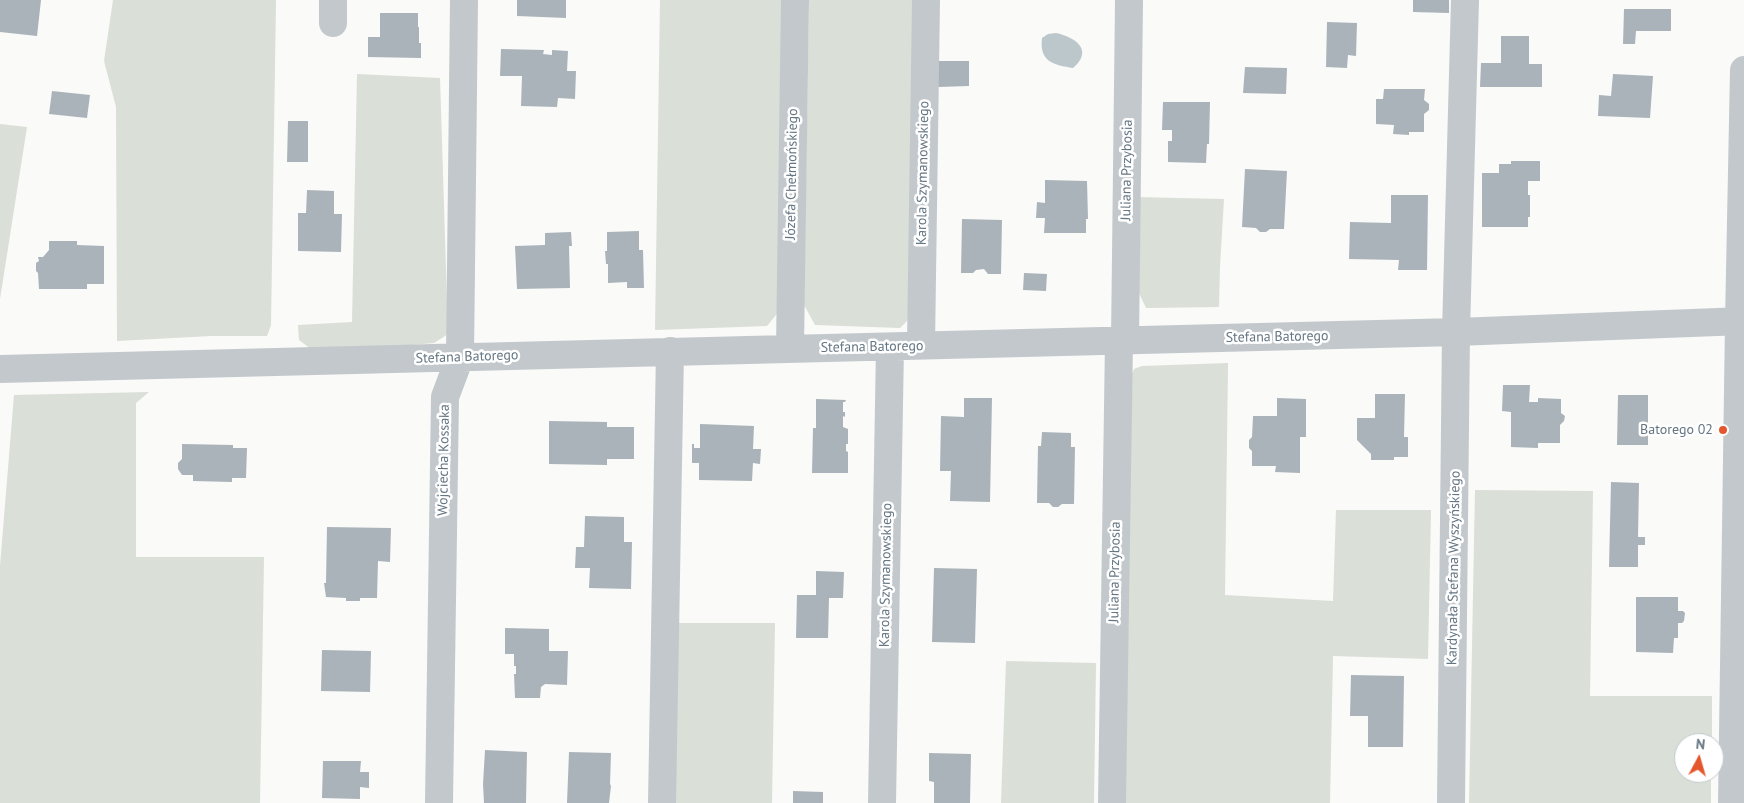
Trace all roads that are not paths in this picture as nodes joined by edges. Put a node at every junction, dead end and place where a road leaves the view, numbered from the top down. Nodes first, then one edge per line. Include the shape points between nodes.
1 (464, 0) edge
2 (795, 0) edge
3 (926, 0) edge
4 (1129, 0) edge
5 (1465, 0) edge
6 (1744, 70) edge
7 (1741, 322) edge
8 (1456, 332) junction
9 (1122, 341) junction
10 (921, 345) junction
11 (890, 347) junction
12 (790, 348) junction
13 (670, 351) junction
14 (460, 357) junction
15 (0, 369) edge
16 (439, 803) edge
17 (662, 803) edge
18 (882, 803) edge
19 (1112, 803) edge
20 (1451, 803) edge
21 (1732, 803) edge

1 - 14 street, Wojciecha Kossaka
2 - 12 street, Józefa Chełmońskiego
3 - 10 street, Karola Szymanowskiego
4 - 9 street, Juliana Przybosia
5 - 8 street, Kardynała Stefana Wyszyńskiego
6 - 7 street
7 - 8 street, Stefana Batorego
7 - 21 street
8 - 9 street, Stefana Batorego
8 - 20 street, Kardynała Stefana Wyszyńskiego
9 - 10 street, Stefana Batorego
9 - 19 street, Juliana Przybosia
10 - 11 street, Stefana Batorego
11 - 12 street, Stefana Batorego
11 - 18 street, Karola Szymanowskiego
12 - 13 street, Stefana Batorego
13 - 14 street, Stefana Batorego
13 - 17 street
14 - 15 street, Stefana Batorego
14 - 16 street, Wojciecha Kossaka via 445,397

